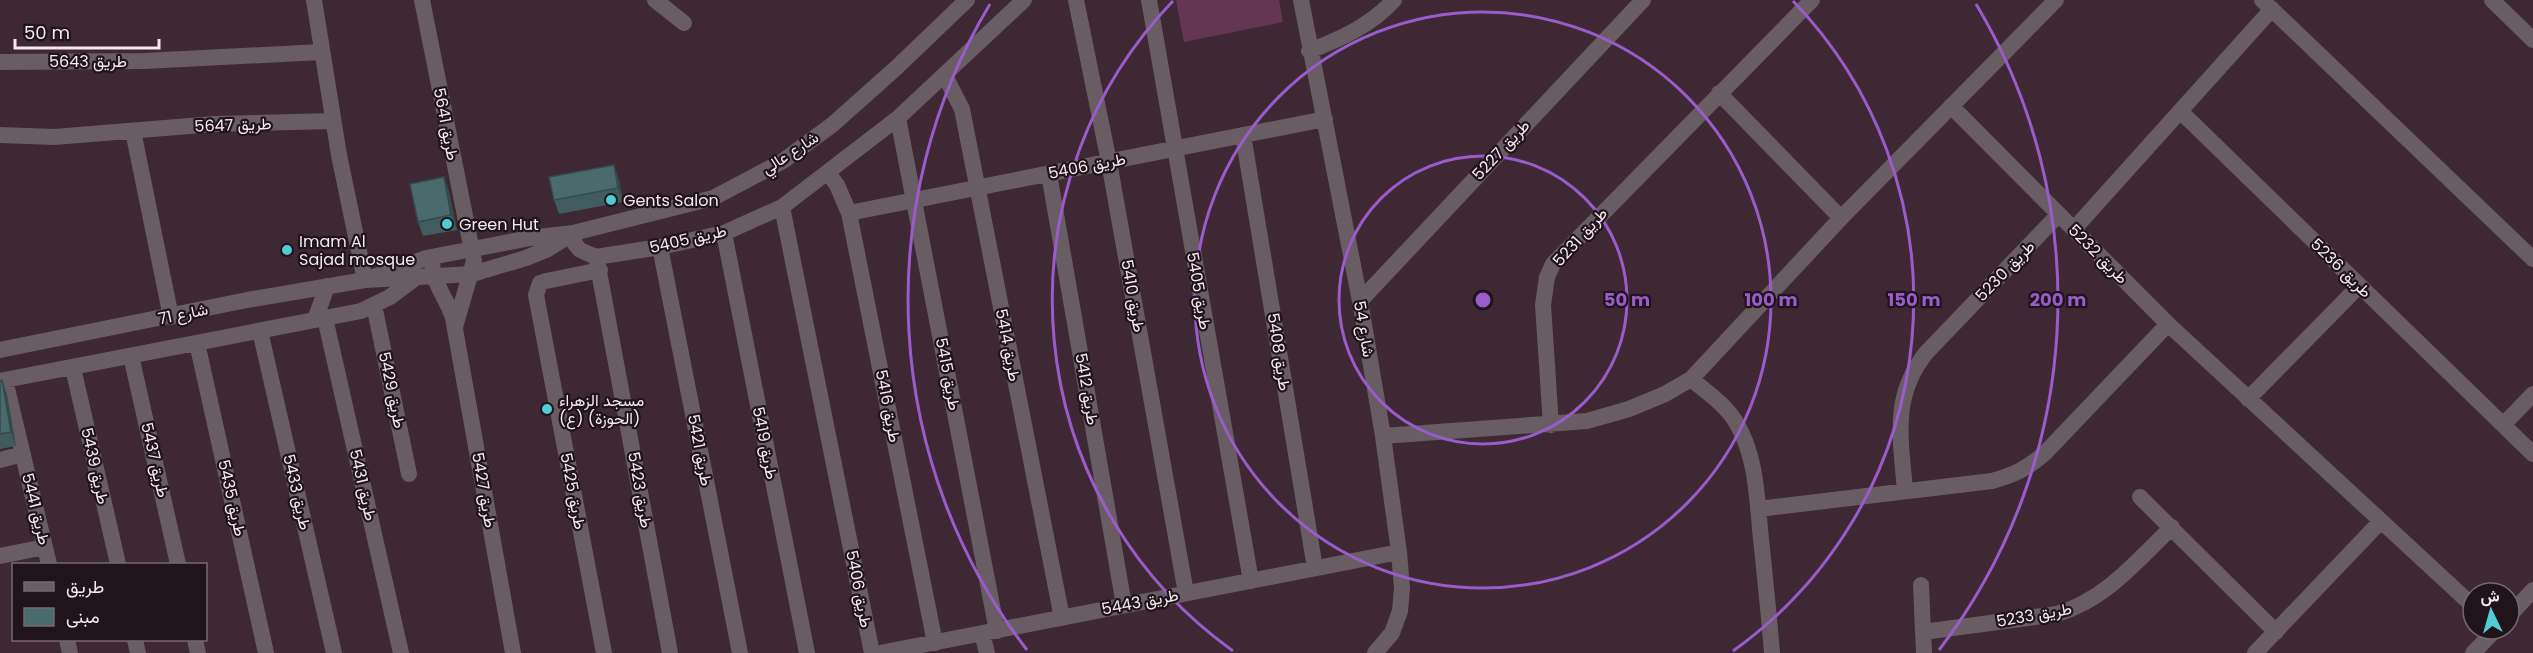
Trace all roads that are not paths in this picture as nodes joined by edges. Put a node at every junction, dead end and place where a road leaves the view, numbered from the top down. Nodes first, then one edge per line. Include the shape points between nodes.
1 (314, 0) edge
2 (422, 0) edge
3 (655, 0) edge
4 (967, 0) edge
5 (1024, 0) edge
6 (1076, 0) edge
7 (1149, 0) edge
8 (1301, 0) edge
9 (1394, 0) edge
10 (1643, 0) edge
11 (1812, 0) edge
12 (2056, 0) edge
13 (2492, 0) edge
14 (2267, 4) edge
15 (684, 23) dead end
16 (2533, 40) edge
17 (321, 51) junction
18 (1309, 51) junction
19 (0, 62) edge
20 (945, 76) junction
21 (1719, 93) junction
22 (1951, 106) junction
23 (2180, 111) junction
24 (898, 118) junction
25 (1325, 119) junction
26 (333, 121) junction
27 (134, 131) junction
28 (0, 135) edge
29 (1243, 135) junction
30 (1174, 148) junction
31 (1109, 162) junction
32 (828, 174) junction
33 (1049, 174) junction
34 (978, 188) junction
35 (914, 200) junction
36 (782, 207) junction
37 (849, 213) junction
38 (2059, 214) junction
39 (1840, 218) junction
40 (2074, 229) junction
41 (573, 233) junction
42 (724, 233) junction
43 (660, 247) junction
44 (471, 249) junction
45 (433, 257) junction
46 (2533, 258) edge
47 (598, 264) junction
48 (472, 274) junction
49 (426, 276) junction
50 (365, 280) junction
51 (2359, 285) junction
52 (327, 286) junction
53 (1360, 301) junction
54 (374, 305) junction
55 (171, 317) junction
56 (320, 319) junction
57 (2168, 324) junction
58 (455, 328) junction
59 (260, 331) junction
60 (197, 344) junction
61 (0, 350) edge
62 (131, 356) junction
63 (73, 368) junction
64 (1691, 379) junction
65 (3, 381) edge
66 (2533, 394) edge
67 (2248, 399) junction
68 (1551, 425) junction
69 (2503, 425) junction
70 (1383, 436) junction
71 (23, 454) junction
72 (2533, 454) edge
73 (0, 460) edge
74 (409, 474) dead end
75 (1905, 491) junction
76 (2140, 497) dead end
77 (1758, 509) junction
78 (2381, 521) junction
79 (2172, 527) junction
80 (45, 547) junction
81 (1399, 552) junction
82 (0, 556) edge
83 (49, 563) edge
84 (118, 563) edge
85 (178, 563) edge
86 (1315, 568) junction
87 (1251, 581) junction
88 (1921, 585) dead end
89 (2533, 590) edge
90 (1186, 593) junction
91 (2461, 595) edge
92 (2521, 603) edge
93 (1124, 605) junction
94 (1062, 618) junction
95 (989, 632) junction
96 (1923, 632) junction
97 (2276, 632) junction
98 (2484, 641) edge
99 (935, 643) junction
100 (266, 653) edge
101 (334, 653) edge
102 (401, 653) edge
103 (513, 653) edge
104 (604, 653) edge
105 (670, 653) edge
106 (740, 653) edge
107 (807, 653) edge
108 (872, 653) edge
109 (880, 653) edge
110 (987, 653) edge
111 (1375, 653) edge
112 (1772, 653) edge
113 (1924, 653) edge
114 (2255, 653) edge
115 (2473, 653) edge

1 - 17 street
2 - 44 street, طريق 5641
3 - 15 street
4 - 41 street, شارع عالي via 832,125 783,161 713,198
5 - 20 street, طريق 5405
6 - 31 street, طريق 5410
7 - 30 street, طريق 5405
8 - 18 street, شارع 54
9 - 18 street via 1361,27
10 - 53 street, طريق 5227
11 - 21 street, طريق 5231
12 - 22 street
13 - 16 street
14 - 23 street
14 - 46 street
17 - 19 street, طريق 5643 via 144,61
17 - 26 street
18 - 25 street, شارع 54
20 - 24 street, طريق 5405
20 - 34 street, طريق 5414 via 962,109
21 - 39 street
21 - 68 street, طريق 5231 via 1562,253 1546,277 1543,305
22 - 38 street, طريق 5232
22 - 39 street
23 - 40 street
23 - 51 street, طريق 5236
24 - 32 street, طريق 5405
24 - 35 street, طريق 5415
25 - 29 street, طريق 5406
25 - 53 street, شارع 54
26 - 27 street, طريق 5647
26 - 50 street
27 - 28 street, طريق 5647 via 54,137
27 - 55 street
29 - 30 street, طريق 5406
29 - 86 street, طريق 5408
30 - 31 street, طريق 5406
30 - 87 street, طريق 5405
31 - 33 street, طريق 5406
31 - 90 street, طريق 5410
32 - 36 street, طريق 5405
32 - 37 street, طريق 5416
33 - 34 street, طريق 5406
33 - 93 street, طريق 5412
34 - 35 street, طريق 5406
34 - 94 street, طريق 5414
35 - 37 street, طريق 5406
35 - 95 street, طريق 5415
36 - 42 street, طريق 5405
36 - 108 street, طريق 5406
37 - 99 street, طريق 5416
38 - 40 street, طريق 5232
38 - 75 street, طريق 5230 via 1926,353 1910,376 1900,417
39 - 64 street
40 - 57 street, طريق 5232
41 - 44 street, شارع عالي
41 - 47 street via 575,244
41 - 48 street, شارع عالي via 526,258
42 - 43 street, طريق 5405
42 - 107 street, طريق 5419
43 - 47 street, طريق 5405
43 - 106 street, طريق 5421
44 - 45 street, شارع عالي
44 - 48 street, طريق 5641
45 - 49 street
45 - 50 street, شارع عالي
47 - 104 street, طريق 5425 via 546,281 540,284 536,295
47 - 105 street, طريق 5423
48 - 49 street, شارع عالي
48 - 58 street, طريق 5427
49 - 50 street, شارع عالي
49 - 54 street
49 - 58 street, طريق 5427 via 450,308
50 - 52 street, شارع 71
51 - 67 street
51 - 69 street, طريق 5236
52 - 55 street, شارع 71
52 - 56 street
53 - 70 street, شارع 54
54 - 56 street
54 - 74 street, طريق 5429
55 - 61 street, شارع 71
56 - 59 street
56 - 102 street, طريق 5431
57 - 67 street, طريق 5232
57 - 75 street via 2030,466 1992,481
58 - 103 street, طريق 5427
59 - 60 street
59 - 101 street, طريق 5433
60 - 62 street
60 - 100 street, طريق 5435
62 - 63 street
62 - 85 street, طريق 5437
63 - 65 street
63 - 84 street, طريق 5439
64 - 68 street via 1629,409 1587,421
64 - 77 street via 1722,405 1736,423 1752,465
65 - 71 street, طريق 5441
66 - 69 street
67 - 78 street, طريق 5232
68 - 70 street
69 - 72 street, طريق 5236
70 - 81 street, شارع 54
71 - 73 street, طريق 5441
71 - 80 street, طريق 5441
75 - 77 street
76 - 79 street
77 - 112 street
78 - 91 street, طريق 5232
78 - 97 street
79 - 96 street, طريق 5233 via 2111,586 2077,608
79 - 97 street
80 - 82 street
80 - 83 street, طريق 5441
81 - 86 street, طريق 5443
81 - 111 street, شارع 54 via 1400,611 1392,633
86 - 87 street, طريق 5443
87 - 90 street, طريق 5443
88 - 96 street
89 - 92 street
90 - 93 street, طريق 5443
93 - 94 street, طريق 5443
94 - 95 street, طريق 5443
95 - 99 street, طريق 5443
95 - 110 street, طريق 5415
96 - 113 street
97 - 114 street
98 - 115 street
99 - 109 street, طريق 5443

